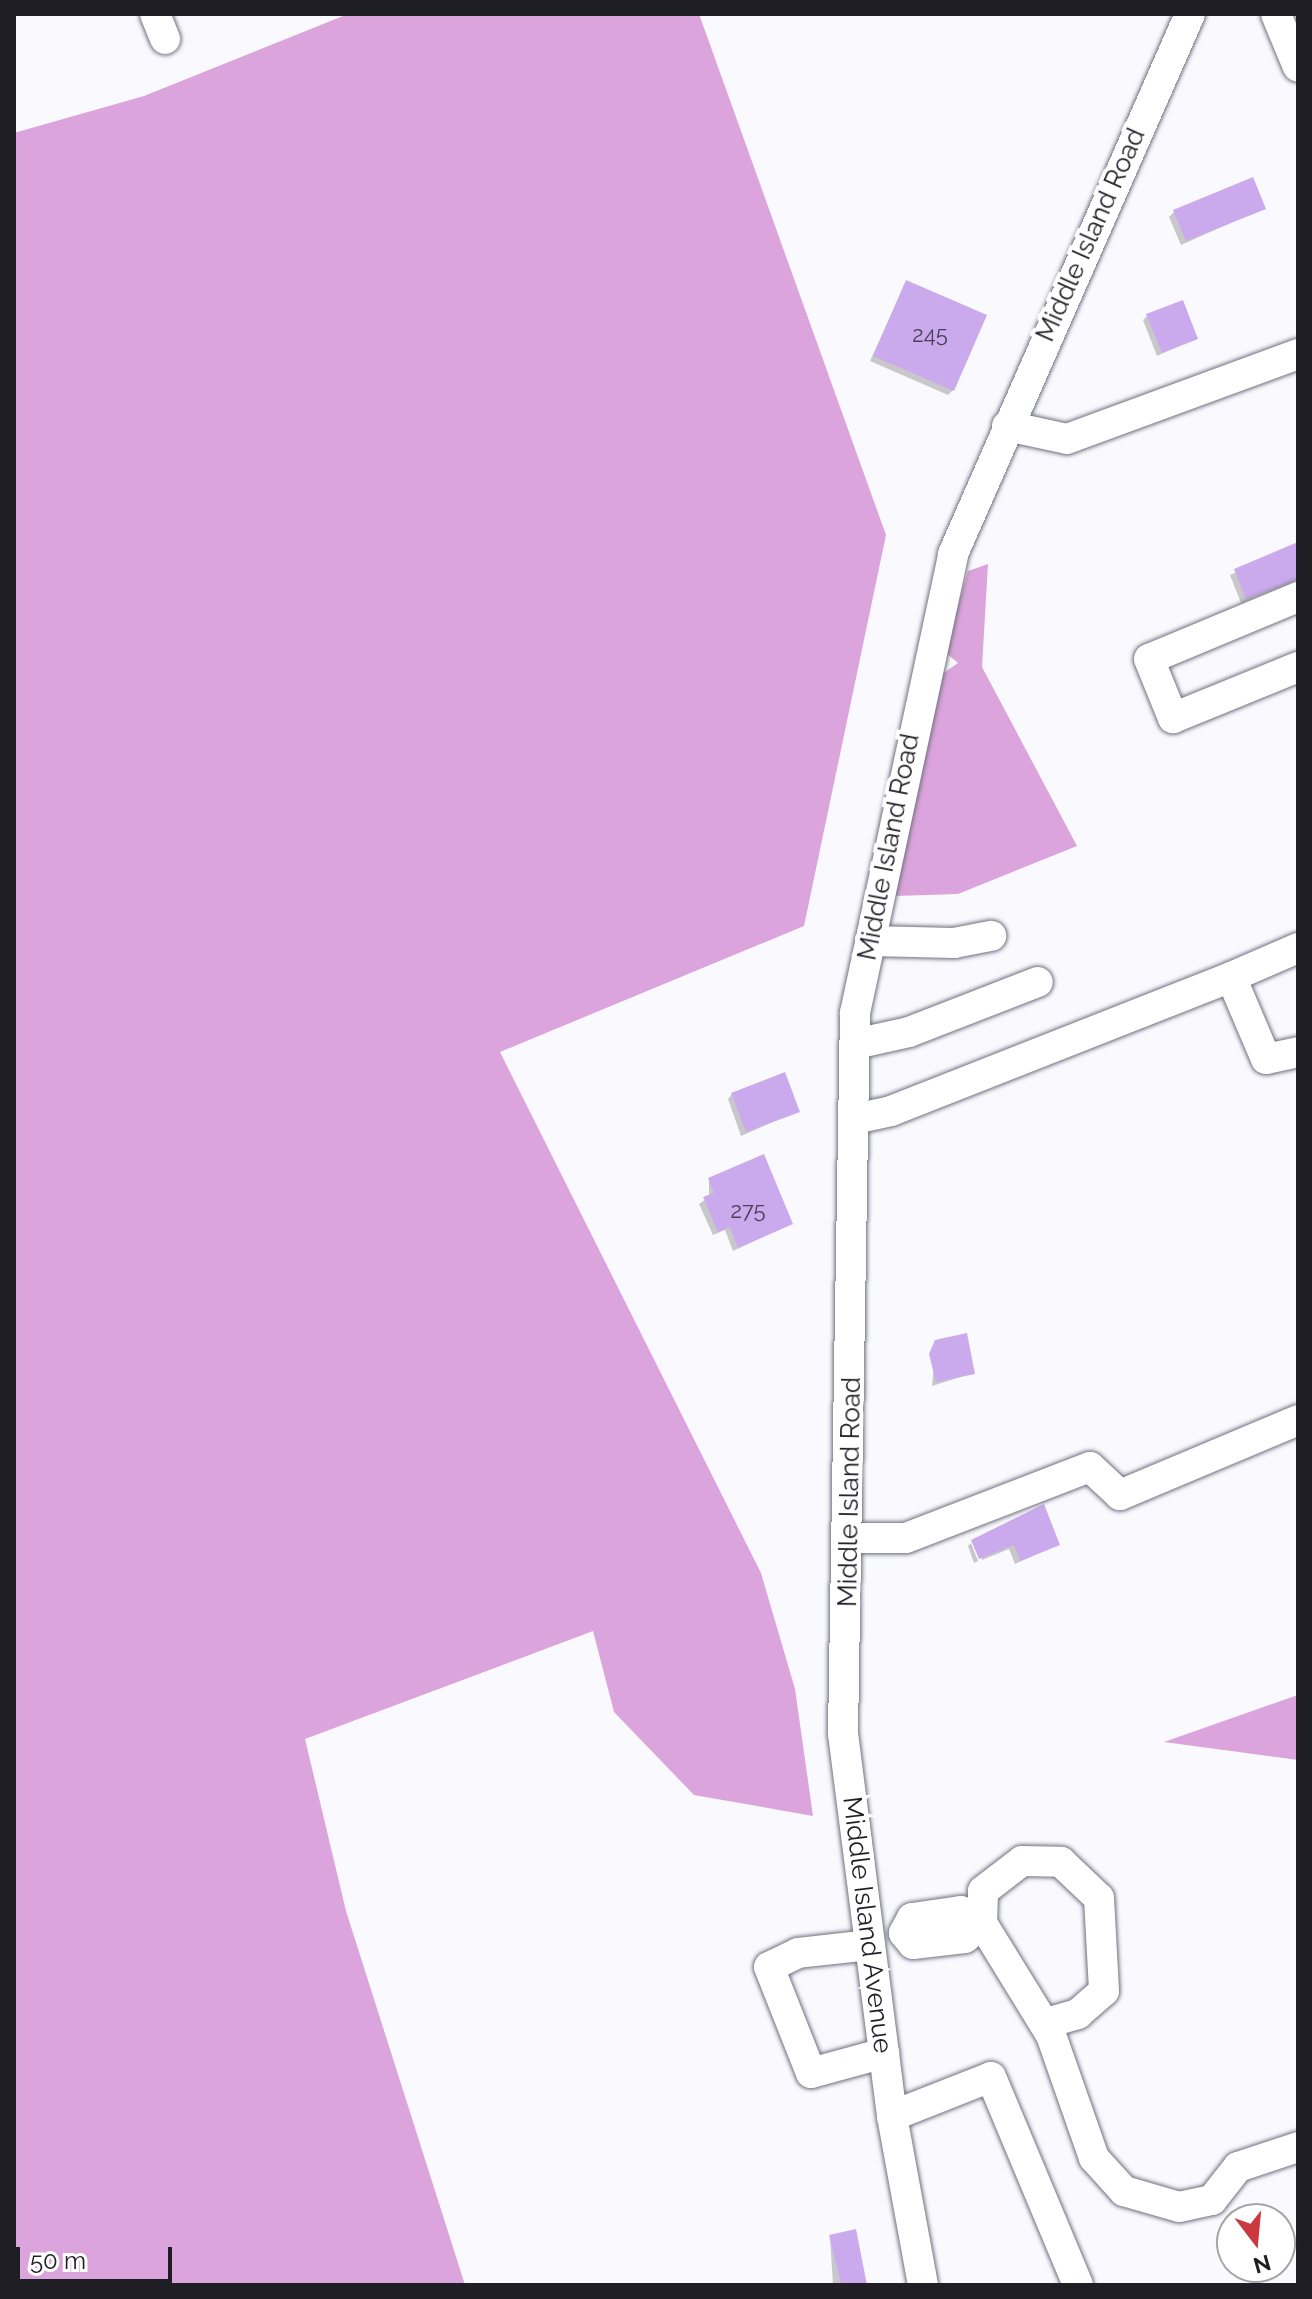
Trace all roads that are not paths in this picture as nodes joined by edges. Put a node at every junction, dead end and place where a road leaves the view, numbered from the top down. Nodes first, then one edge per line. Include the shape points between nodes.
1 (1190, 14) edge
2 (1276, 14) edge
3 (1298, 67) edge
4 (1298, 354) edge
5 (1007, 426) junction
6 (1298, 597) edge
7 (1298, 667) edge
8 (991, 936) dead end
9 (870, 941) junction
10 (1298, 948) edge
11 (1231, 977) junction
12 (1038, 982) dead end
13 (855, 1044) junction
14 (1298, 1052) edge
15 (854, 1119) junction
16 (1298, 1420) edge
17 (850, 1538) junction
18 (843, 1734) joint
19 (982, 1923) junction
20 (869, 1941) junction
21 (1044, 2024) junction
22 (884, 2053) junction
23 (892, 2116) junction
24 (1298, 2147) edge
25 (923, 2285) edge
26 (1078, 2285) edge

1 - 5 street, Middle Island Road
2 - 3 street
4 - 5 street via 1067,439
5 - 9 street, Middle Island Road via 953,554
6 - 7 street via 1149,659 1173,718
8 - 9 street via 954,943
9 - 13 street, Middle Island Road
10 - 11 street
11 - 14 street via 1266,1059
11 - 15 street via 891,1111
12 - 13 street via 909,1032
13 - 15 street, Middle Island Road
15 - 17 street, Middle Island Road
16 - 17 street via 1120,1495 1090,1467 906,1538
17 - 18 street, Middle Island Road
18 - 20 street, Middle Island Avenue
19 - 20 street via 961,1911 912,1918 904,1933
19 - 21 street
19 - 21 street via 983,1891 1022,1861 1061,1862 1099,1898 1104,1991 1078,2014
20 - 22 street, Middle Island Avenue
20 - 22 street via 798,1953 769,1967 811,2073
21 - 24 street via 1073,2080 1094,2158 1124,2191 1179,2207 1212,2200 1238,2167
22 - 23 street, Middle Island Avenue
23 - 25 street
23 - 26 street via 991,2077

